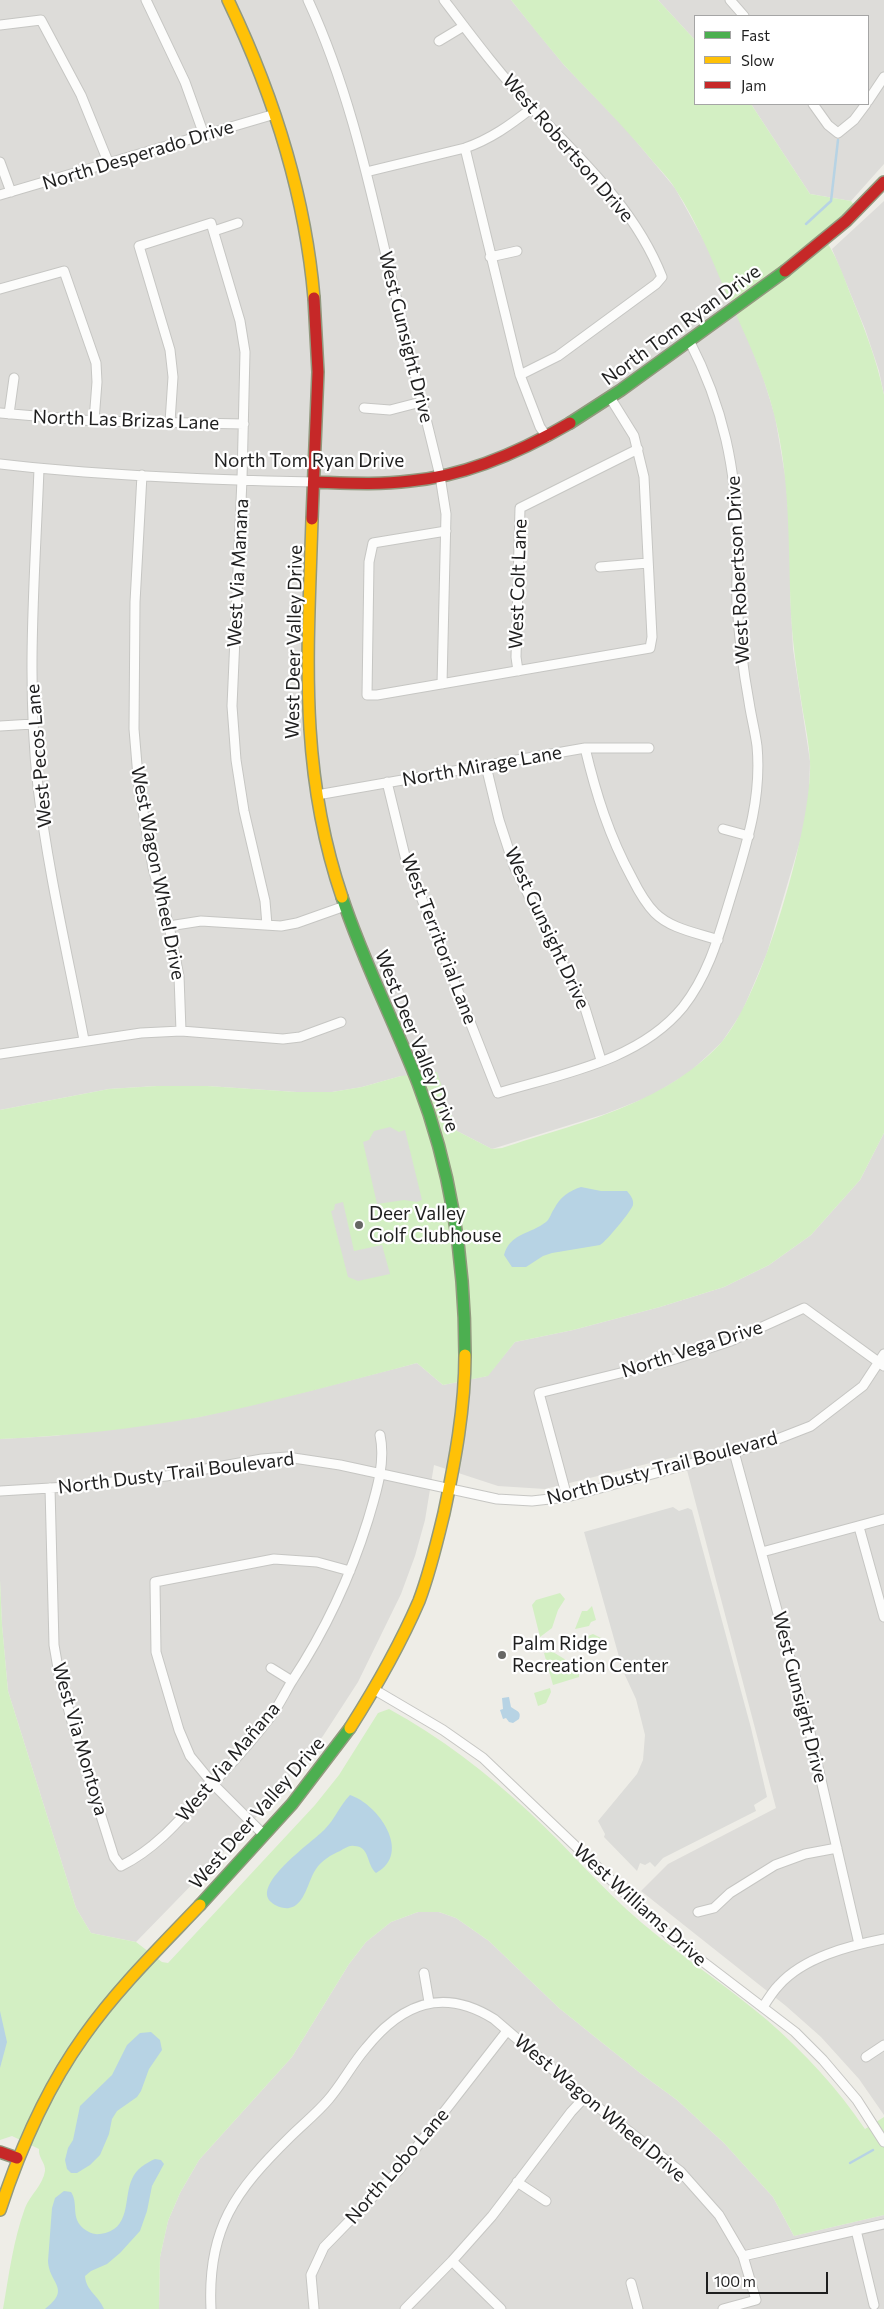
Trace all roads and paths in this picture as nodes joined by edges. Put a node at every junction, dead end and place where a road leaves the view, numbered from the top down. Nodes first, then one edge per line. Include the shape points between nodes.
1 (146, 0) edge
2 (228, 0) edge
3 (308, 0) edge
4 (444, 0) edge
5 (730, 0) edge
6 (743, 15) edge
7 (0, 25) edge
8 (464, 26) junction
9 (439, 42) dead end
10 (884, 77) edge
11 (869, 99) edge
12 (814, 105) edge
13 (865, 105) edge
14 (532, 108) junction
15 (275, 114) junction
16 (204, 135) junction
17 (465, 148) junction
18 (0, 162) edge
19 (109, 164) junction
20 (366, 172) junction
21 (884, 182) edge
22 (11, 192) junction
23 (0, 195) edge
24 (238, 223) dead end
25 (212, 227) junction
26 (517, 251) dead end
27 (490, 257) junction
28 (0, 289) edge
29 (689, 340) junction
30 (520, 375) junction
31 (14, 378) dead end
32 (611, 398) junction
33 (421, 402) junction
34 (364, 408) dead end
35 (4, 414) edge
36 (94, 422) junction
37 (170, 422) junction
38 (244, 424) junction
39 (547, 438) junction
40 (638, 449) junction
41 (0, 464) edge
42 (39, 469) junction
43 (142, 475) junction
44 (440, 476) junction
45 (242, 479) junction
46 (314, 482) junction
47 (446, 531) junction
48 (648, 563) junction
49 (600, 567) dead end
50 (518, 671) junction
51 (442, 684) junction
52 (33, 724) junction
53 (0, 726) edge
54 (585, 748) junction
55 (649, 748) dead end
56 (486, 766) junction
57 (387, 782) junction
58 (317, 795) junction
59 (723, 828) dead end
60 (749, 836) junction
61 (345, 906) junction
62 (267, 924) junction
63 (170, 926) junction
64 (718, 940) junction
65 (341, 1022) dead end
66 (181, 1031) junction
67 (84, 1040) junction
68 (0, 1054) edge
69 (601, 1060) junction
70 (498, 1093) joint
71 (884, 1354) edge
72 (881, 1365) edge
73 (380, 1435) dead end
74 (734, 1452) junction
75 (380, 1473) junction
76 (50, 1488) junction
77 (451, 1489) junction
78 (0, 1491) edge
79 (567, 1497) junction
80 (884, 1519) edge
81 (859, 1527) junction
82 (762, 1552) junction
83 (350, 1571) junction
84 (884, 1617) edge
85 (271, 1668) dead end
86 (292, 1681) junction
87 (375, 1690) junction
88 (213, 1784) junction
89 (264, 1835) junction
90 (837, 1848) junction
91 (121, 1866) joint
92 (698, 1912) dead end
93 (884, 1939) edge
94 (859, 1944) junction
95 (424, 1974) dead end
96 (429, 2002) junction
97 (763, 2007) junction
98 (507, 2031) junction
99 (884, 2045) edge
100 (866, 2057) dead end
101 (585, 2097) junction
102 (884, 2142) edge
103 (0, 2152) edge
104 (17, 2158) junction
105 (517, 2182) junction
106 (546, 2201) dead end
107 (0, 2210) edge
108 (884, 2224) edge
109 (856, 2230) junction
110 (743, 2256) junction
111 (452, 2262) junction
112 (631, 2283) dead end
113 (874, 2305) dead end
114 (211, 2309) edge
115 (314, 2309) edge
116 (405, 2309) edge
117 (501, 2309) edge
118 (638, 2309) edge
119 (723, 2309) edge

1 - 16 street via 185,82
2 - 15 street, West Deer Valley Drive via 267,88
3 - 20 street, West Gunsight Drive via 334,61
4 - 8 street, West Robertson Drive
5 - 6 street
7 - 19 street via 41,20 81,94
8 - 9 street
8 - 14 street, West Robertson Drive
10 - 11 street
12 - 13 street via 838,133 854,120
14 - 17 street via 502,131
14 - 30 street, West Robertson Drive via 600,178 632,220 662,277 558,356
15 - 16 street, North Desperado Drive
15 - 46 street, West Deer Valley Drive via 300,210 314,306 318,382
16 - 19 street, North Desperado Drive
17 - 20 street
17 - 27 street
18 - 22 street
19 - 22 street, North Desperado Drive
20 - 33 street, West Gunsight Drive
21 - 29 street, North Tom Ryan Drive via 857,212 826,238
22 - 23 street, North Desperado Drive
24 - 25 street
25 - 37 street via 139,246 170,350 173,377
25 - 38 street, West Via Manana via 240,321 245,352
26 - 27 street
27 - 30 street
28 - 36 street via 64,272 96,363
29 - 32 street, North Tom Ryan Drive
29 - 60 street, West Robertson Drive via 720,410 732,466 741,656 759,785
30 - 39 street
31 - 35 street, North Las Brizas Lane
32 - 39 street, North Tom Ryan Drive
32 - 40 street via 634,436
33 - 34 street via 390,410
33 - 44 street, West Gunsight Drive
35 - 36 street, North Las Brizas Lane
36 - 37 street, North Las Brizas Lane
37 - 38 street, North Las Brizas Lane
38 - 45 street, West Via Manana
39 - 44 street, North Tom Ryan Drive via 493,460
40 - 48 street via 644,477
40 - 50 street, West Colt Lane via 520,508
41 - 42 street, North Tom Ryan Drive
42 - 43 street, North Tom Ryan Drive
42 - 52 street, West Pecos Lane via 32,650
43 - 45 street, North Tom Ryan Drive
43 - 63 street, West Wagon Wheel Drive via 135,602 134,729 139,789 150,851
44 - 46 street, North Tom Ryan Drive via 381,483
44 - 47 street, West Gunsight Drive
45 - 46 street, North Tom Ryan Drive
45 - 62 street, West Via Manana via 232,706 244,811 265,901
46 - 58 street, West Deer Valley Drive via 307,710
47 - 51 street, West Gunsight Drive
47 - 51 street via 373,543 369,562 367,695
48 - 49 street
48 - 50 street via 650,648
50 - 51 street
52 - 53 street
52 - 67 street, West Pecos Lane via 55,891
54 - 55 street, North Mirage Lane
54 - 56 street, North Mirage Lane
54 - 64 street via 608,829 642,898 655,914 670,924
56 - 57 street, North Mirage Lane
56 - 69 street, West Gunsight Drive via 514,866 585,1008
57 - 58 street, North Mirage Lane
57 - 70 street, West Territorial Lane via 405,856
58 - 61 street, West Deer Valley Drive
59 - 60 street
60 - 64 street, West Robertson Drive
61 - 62 street via 296,924
61 - 77 street, West Deer Valley Drive via 418,1082 439,1141 456,1214 465,1295 466,1378
62 - 63 street via 201,921
63 - 66 street, West Wagon Wheel Drive via 180,976
64 - 69 street, West Robertson Drive via 704,977 682,1007 648,1038 623,1053
65 - 66 street via 300,1037 282,1039
66 - 67 street
67 - 68 street
69 - 70 street, West Robertson Drive
71 - 72 street, North Dusty Trail Boulevard
72 - 74 street, North Dusty Trail Boulevard via 862,1386 811,1426
72 - 79 street, North Vega Drive via 804,1308 738,1338 669,1361 539,1393
73 - 75 street via 384,1450
74 - 79 street, North Dusty Trail Boulevard
74 - 82 street, West Gunsight Drive
75 - 76 street, North Dusty Trail Boulevard via 287,1457 166,1476
75 - 77 street, North Dusty Trail Boulevard
75 - 83 street, West Via Mañana
76 - 78 street, North Dusty Trail Boulevard
76 - 91 street, West Via Montoya via 54,1645 59,1674 114,1857
77 - 79 street, North Dusty Trail Boulevard via 514,1501
77 - 87 street, West Deer Valley Drive via 418,1601
80 - 81 street
81 - 82 street
81 - 84 street
82 - 90 street, West Gunsight Drive
83 - 86 street, West Via Mañana via 317,1642
83 - 88 street via 317,1562 274,1558 155,1582 156,1652 166,1689 190,1756
85 - 86 street
86 - 88 street, West Via Mañana via 270,1718
87 - 89 street, West Deer Valley Drive via 330,1758
87 - 97 street, West Williams Drive via 483,1758 672,1938
88 - 89 street
88 - 91 street, West Via Mañana via 164,1836 140,1856
89 - 104 street, West Deer Valley Drive via 113,1997 58,2077
90 - 92 street via 805,1854 775,1865 730,1893 714,1908
90 - 94 street, West Gunsight Drive
93 - 94 street
94 - 97 street via 795,1971 779,1984
95 - 96 street
96 - 98 street, West Wagon Wheel Drive via 452,2002 478,2009
96 - 114 street via 400,2015 382,2029 328,2100 249,2180 221,2227 213,2257
97 - 102 street, West Williams Drive via 823,2060 857,2100
98 - 101 street, West Wagon Wheel Drive
98 - 115 street, North Lobo Lane via 398,2171 324,2247 311,2275
99 - 100 street
101 - 105 street
101 - 110 street, West Wagon Wheel Drive via 680,2171 719,2215
103 - 104 street
104 - 107 street, West Deer Valley Drive
105 - 106 street
105 - 111 street
108 - 109 street
109 - 110 street
109 - 113 street
110 - 119 street, West Wagon Wheel Drive via 756,2300
111 - 116 street
111 - 117 street
112 - 118 street

